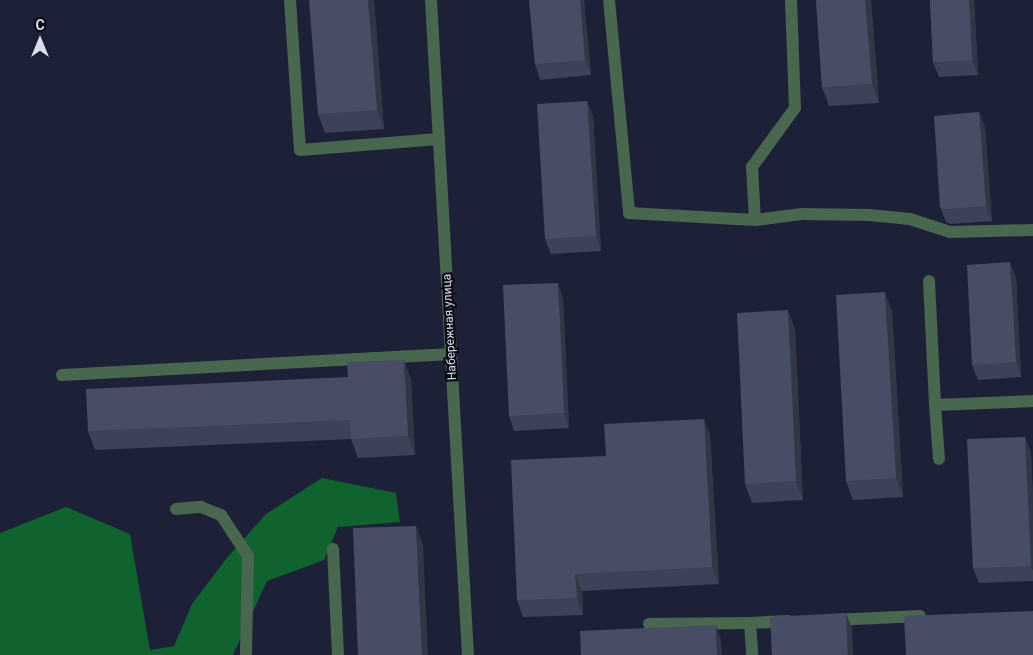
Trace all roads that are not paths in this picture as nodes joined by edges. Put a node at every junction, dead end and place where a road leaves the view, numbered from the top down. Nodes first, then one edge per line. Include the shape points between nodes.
1 (290, 0) edge
2 (432, 0) edge
3 (609, 0) edge
4 (791, 0) edge
5 (439, 140) junction
6 (755, 220) junction
7 (1033, 230) edge
8 (929, 281) dead end
9 (451, 354) junction
10 (62, 375) dead end
11 (1033, 401) edge
12 (935, 406) junction
13 (939, 458) dead end
14 (176, 509) dead end
15 (333, 550) dead end
16 (936, 616) edge
17 (818, 620) edge
18 (799, 621) edge
19 (750, 623) junction
20 (648, 624) dead end
21 (246, 655) edge
22 (338, 655) edge
23 (468, 655) edge
24 (752, 655) edge

1 - 5 street via 300,150
2 - 5 street, Набережная улица
3 - 6 street via 629,213
4 - 6 street via 795,108 752,167
5 - 9 street, Набережная улица
6 - 7 street via 802,214 869,215 910,219 950,232
8 - 12 street
9 - 10 street
9 - 23 street, Набережная улица
11 - 12 street
12 - 13 street
14 - 21 street via 201,508 221,515 248,556
15 - 22 street
16 - 17 street
18 - 19 street
19 - 20 street
19 - 24 street

